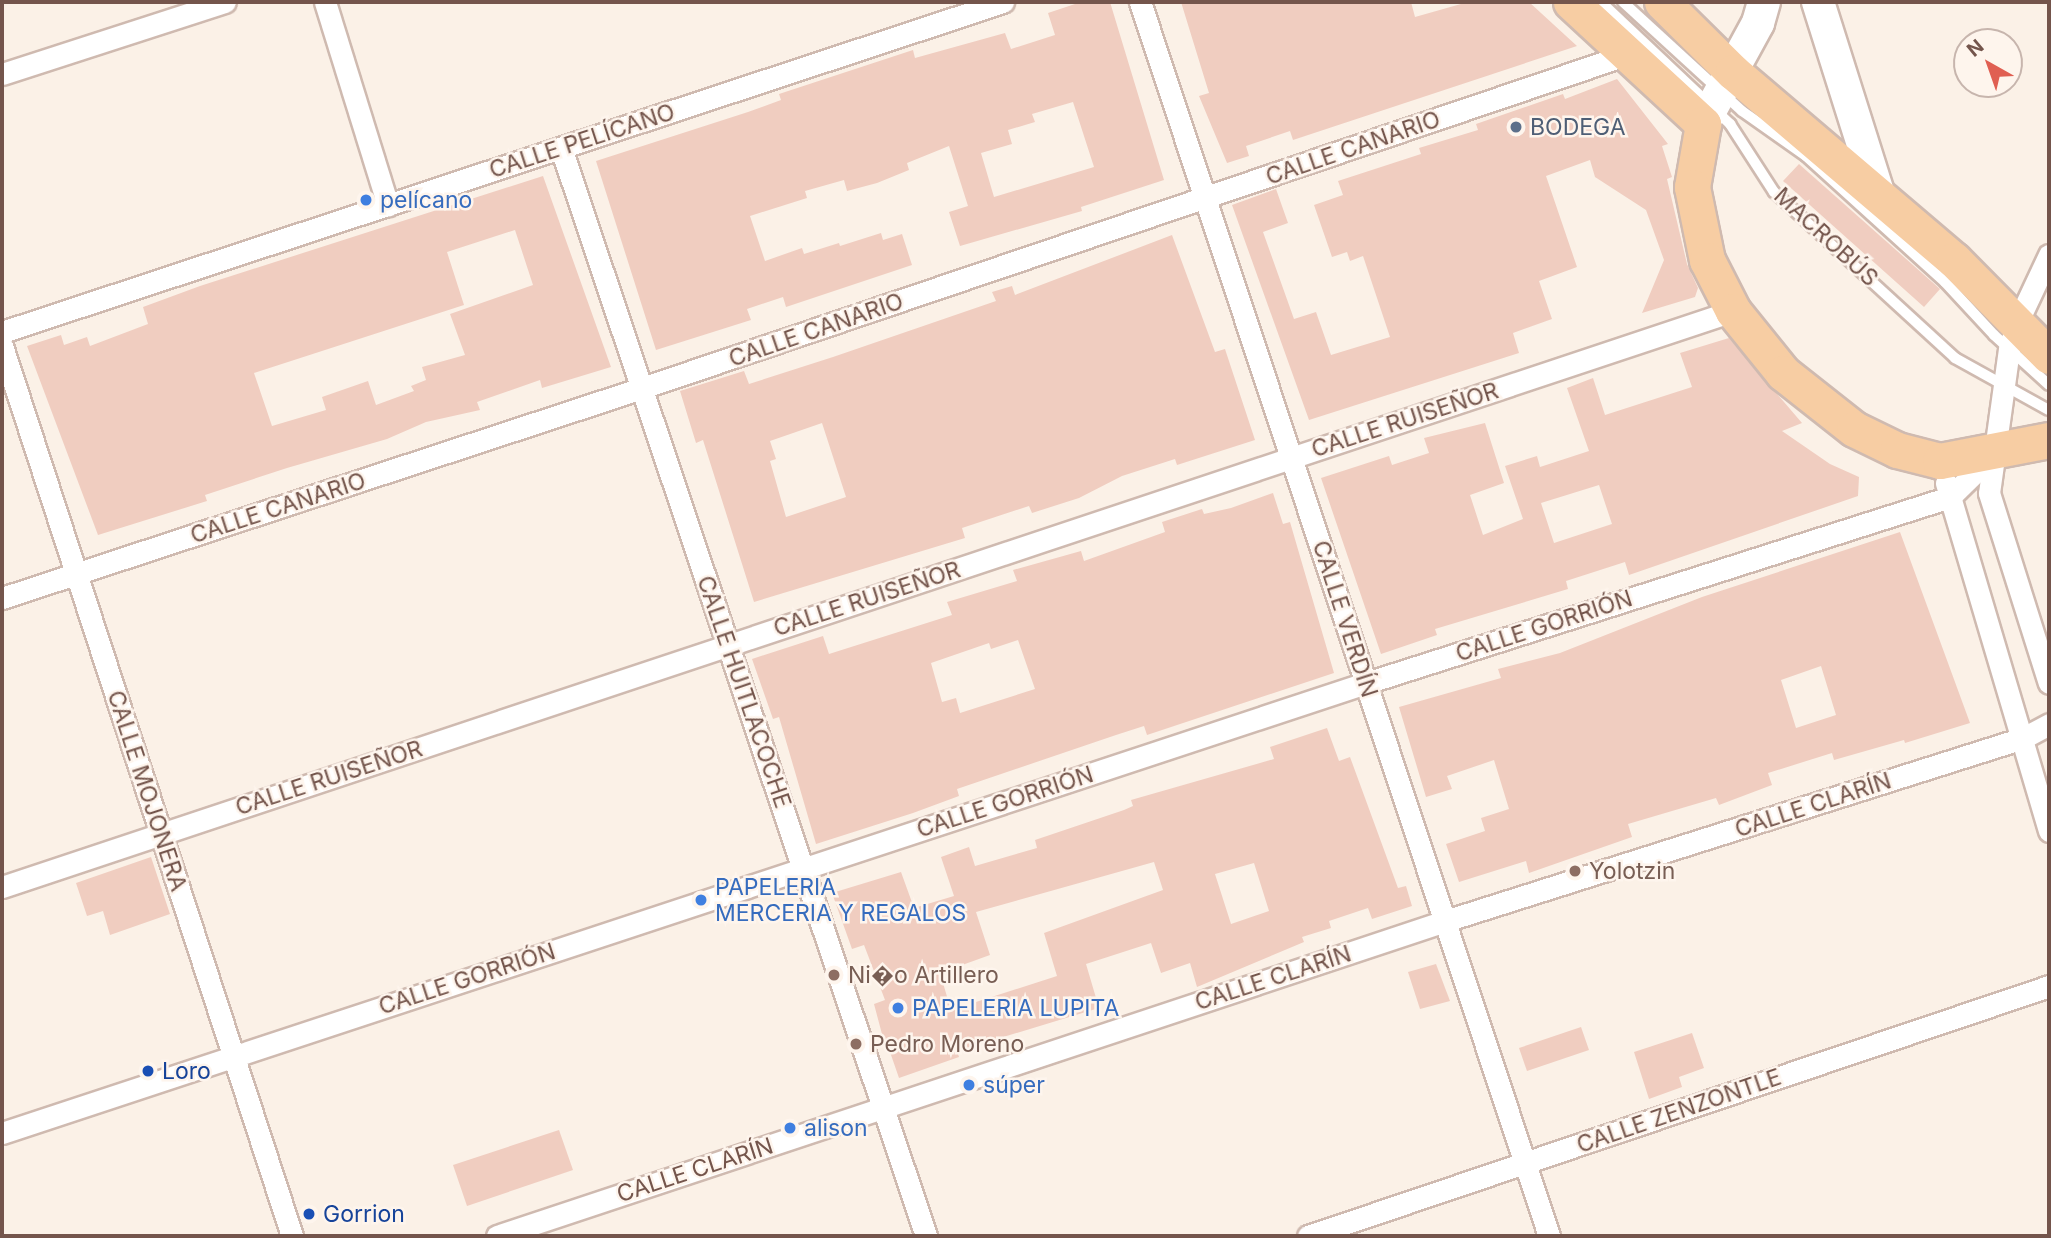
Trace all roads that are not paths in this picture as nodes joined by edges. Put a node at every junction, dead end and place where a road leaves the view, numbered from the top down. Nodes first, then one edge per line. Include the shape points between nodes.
1 (225, 2) edge
2 (325, 2) edge
3 (1003, 2) edge
4 (1140, 2) edge
5 (1572, 2) edge
6 (1601, 2) edge
7 (1623, 2) edge
8 (1662, 2) edge
9 (1764, 2) edge
10 (1818, 2) edge
11 (1628, 54) junction
12 (2, 74) edge
13 (1718, 98) junction
14 (561, 148) junction
15 (1878, 192) junction
16 (1205, 199) junction
17 (388, 205) junction
18 (2049, 255) edge
19 (1732, 311) junction
20 (2, 332) edge
21 (2013, 337) junction
22 (2, 346) edge
23 (2049, 356) edge
24 (2001, 383) junction
25 (2049, 386) edge
26 (642, 388) junction
27 (2049, 410) edge
28 (2049, 440) edge
29 (1996, 452) junction
30 (1291, 458) junction
31 (1940, 461) junction
32 (1950, 497) junction
33 (76, 574) junction
34 (2, 598) edge
35 (729, 645) junction
36 (2049, 682) edge
37 (1366, 683) junction
38 (2049, 724) edge
39 (2023, 738) junction
40 (2049, 831) edge
41 (161, 834) junction
42 (803, 868) junction
43 (2, 887) edge
44 (1445, 921) junction
45 (2049, 986) edge
46 (233, 1057) junction
47 (884, 1108) junction
48 (2, 1133) edge
49 (1525, 1163) junction
50 (292, 1236) edge
51 (497, 1236) edge
52 (926, 1236) edge
53 (1308, 1236) edge
54 (1549, 1236) edge

1 - 12 street
2 - 17 street
3 - 14 street, CALLE PELÍCANO
4 - 16 street, CALLE VERDÍN
5 - 11 main road
6 - 13 lane, MACROBÚS
7 - 13 lane, MACROBÚS
8 - 13 main road
9 - 13 main road
10 - 15 main road
11 - 13 main road
11 - 16 street, CALLE CANARIO
13 - 15 main road
13 - 19 main road via 1692,187 1707,260
13 - 21 lane, MACROBÚS via 1816,165
13 - 24 lane, MACROBÚS via 1774,192 1955,358
14 - 17 street, CALLE PELÍCANO
14 - 26 street, CALLE HUITLACOCHE
15 - 21 main road via 1954,260
16 - 26 street, CALLE CANARIO
16 - 30 street, CALLE VERDÍN
17 - 20 street, CALLE PELÍCANO
18 - 21 street
19 - 30 street, CALLE RUISEÑOR
19 - 31 main road via 1753,341 1816,404 1897,450
21 - 23 main road
21 - 24 street
21 - 25 lane, MACROBÚS
22 - 33 street, CALLE MOJONERA
24 - 27 lane, MACROBÚS
24 - 29 street
26 - 33 street, CALLE CANARIO
26 - 35 street, CALLE HUITLACOCHE
28 - 29 main road
29 - 31 main road
29 - 32 street, CALLE GORRIÓN
29 - 36 street via 1989,493
30 - 35 street, CALLE RUISEÑOR
30 - 37 street, CALLE VERDÍN
31 - 32 street
32 - 37 street, CALLE GORRIÓN
32 - 39 street
33 - 34 street, CALLE CANARIO
33 - 41 street, CALLE MOJONERA
35 - 41 street, CALLE RUISEÑOR
35 - 42 street, CALLE HUITLACOCHE
37 - 42 street, CALLE GORRIÓN
37 - 44 street, CALLE VERDÍN
38 - 39 street, CALLE CLARÍN
39 - 40 street
39 - 44 street, CALLE CLARÍN
41 - 43 street, CALLE RUISEÑOR
41 - 46 street, CALLE MOJONERA
42 - 46 street, CALLE GORRIÓN
42 - 47 street, CALLE HUITLACOCHE
44 - 47 street, CALLE CLARÍN
44 - 49 street, CALLE VERDÍN
45 - 49 street, CALLE ZENZONTLE
46 - 48 street, CALLE GORRIÓN
46 - 50 street, CALLE MOJONERA
47 - 51 street, CALLE CLARÍN
47 - 52 street, CALLE HUITLACOCHE
49 - 53 street, CALLE ZENZONTLE
49 - 54 street, CALLE VERDÍN

